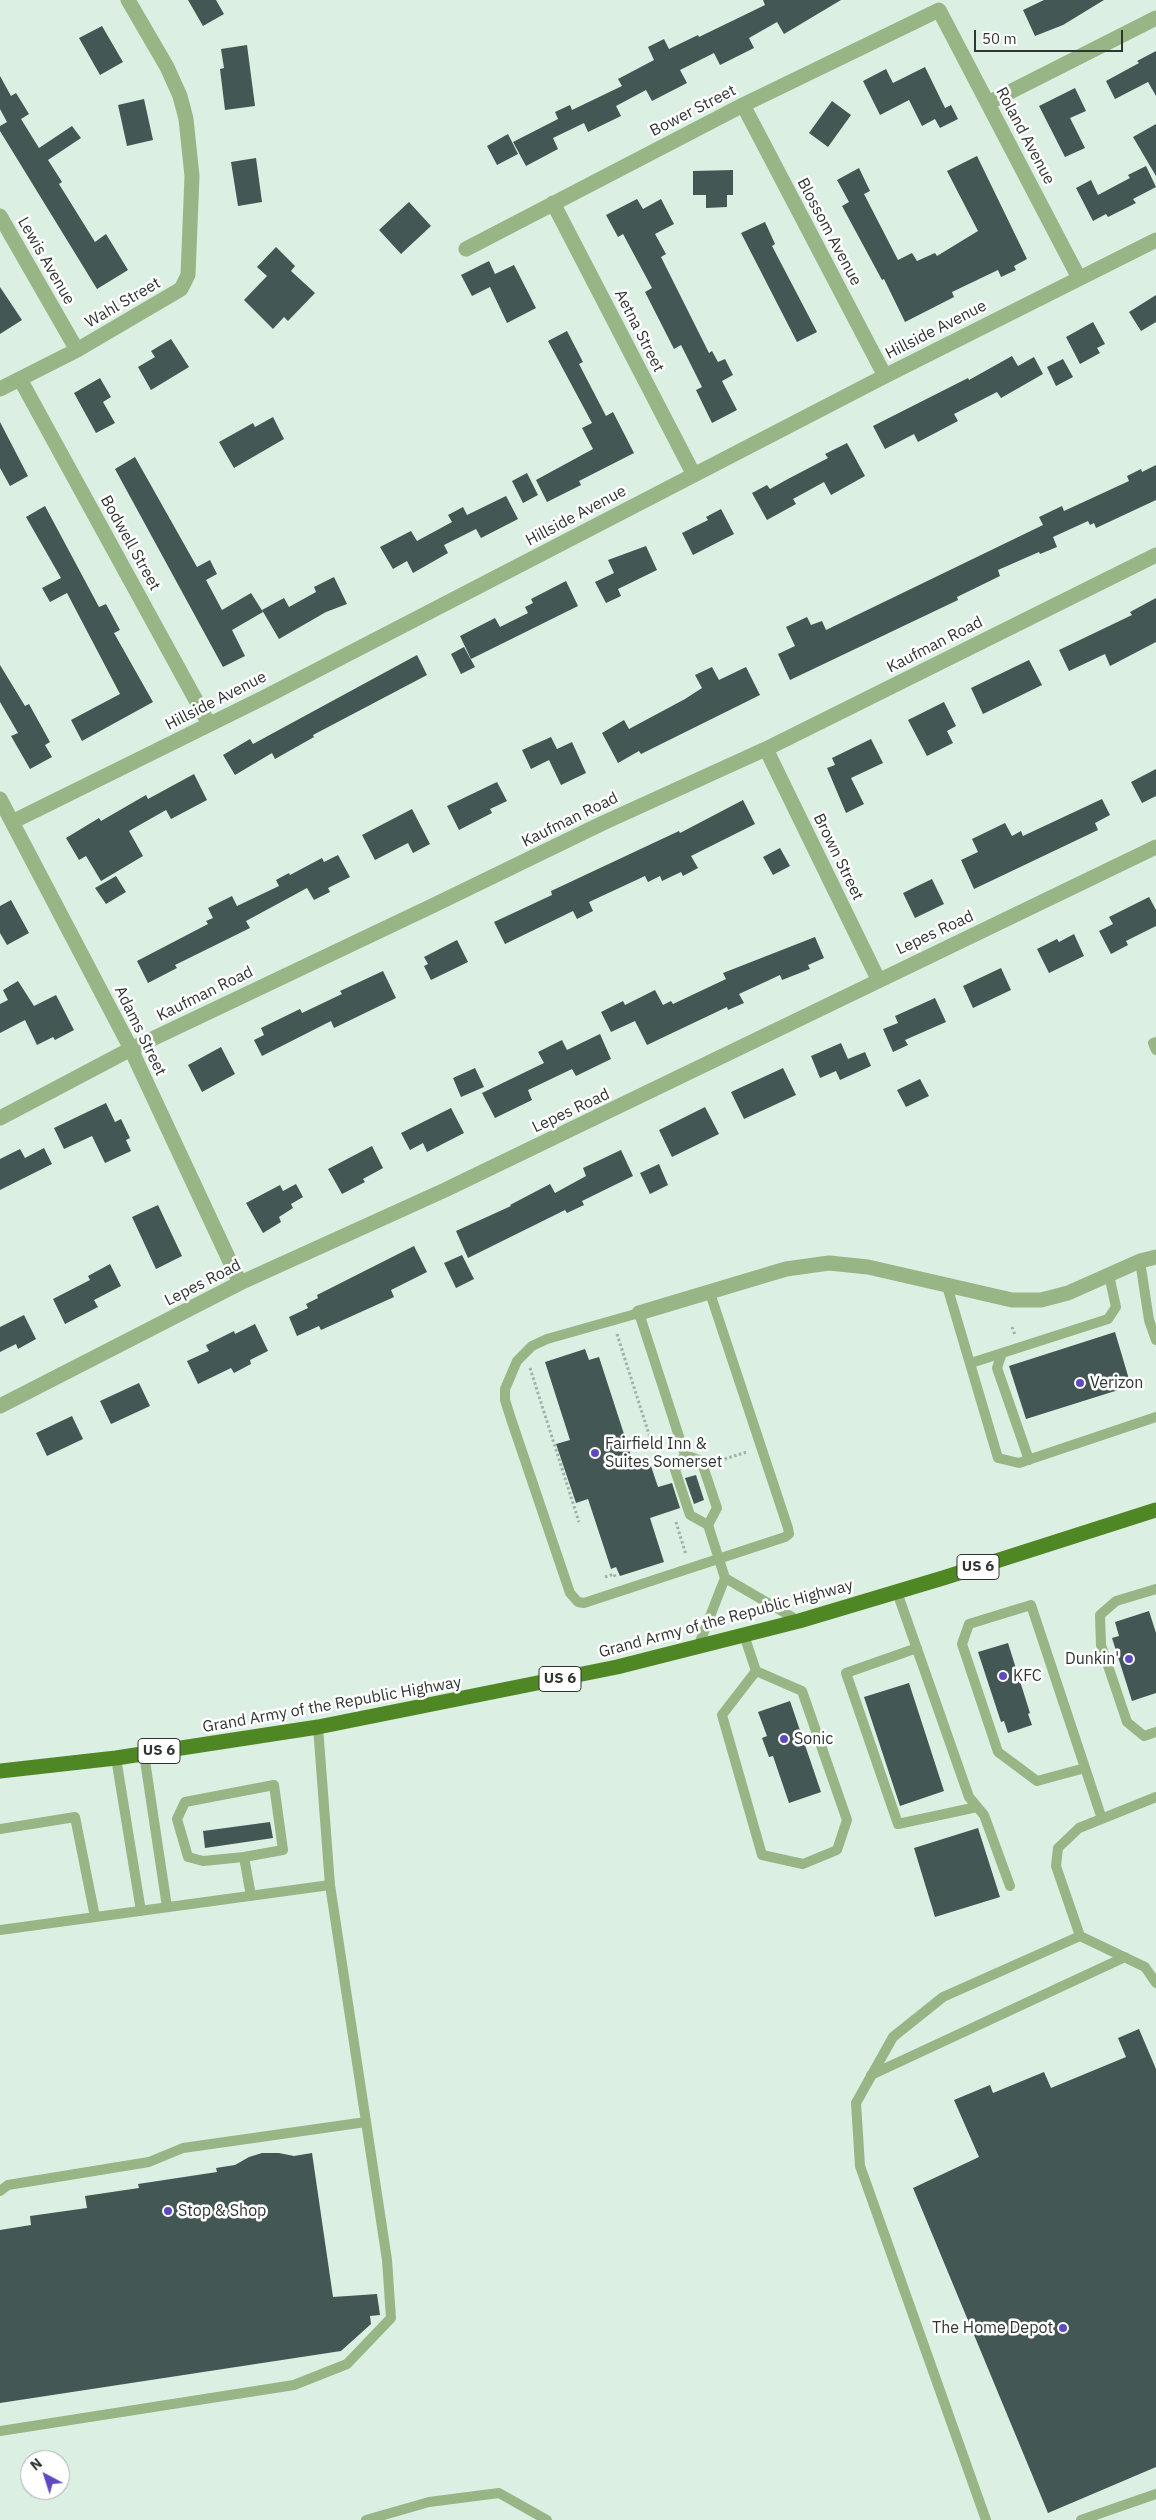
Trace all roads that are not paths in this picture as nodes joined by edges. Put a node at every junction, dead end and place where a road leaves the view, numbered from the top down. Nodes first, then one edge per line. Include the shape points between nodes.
1 (128, 0) edge
2 (939, 10) joint
3 (1156, 18) edge
4 (988, 103) junction
5 (743, 105) junction
6 (553, 203) junction
7 (0, 216) edge
8 (1156, 240) edge
9 (466, 249) dead end
10 (1079, 278) junction
11 (77, 350) junction
12 (885, 376) junction
13 (20, 379) junction
14 (0, 389) edge
15 (694, 475) junction
16 (1156, 555) edge
17 (209, 724) junction
18 (766, 750) junction
19 (0, 799) edge
20 (12, 822) junction
21 (1156, 847) edge
22 (878, 980) junction
23 (1156, 1042) edge
24 (131, 1049) junction
25 (1156, 1050) edge
26 (0, 1118) edge
27 (1156, 1257) edge
28 (1140, 1262) junction
29 (1109, 1275) junction
30 (240, 1283) junction
31 (948, 1286) junction
32 (710, 1293) junction
33 (639, 1313) junction
34 (1156, 1340) edge
35 (1002, 1353) junction
36 (971, 1363) junction
37 (0, 1406) edge
38 (1156, 1417) edge
39 (685, 1455) junction
40 (1029, 1460) junction
41 (1156, 1510) edge
42 (708, 1525) junction
43 (719, 1558) junction
44 (725, 1578) junction
45 (1156, 1589) edge
46 (897, 1592) junction
47 (799, 1621) junction
48 (744, 1635) junction
49 (698, 1647) junction
50 (917, 1648) junction
51 (756, 1671) junction
52 (318, 1727) junction
53 (1156, 1732) edge
54 (144, 1754) junction
55 (116, 1758) junction
56 (1085, 1768) junction
57 (0, 1771) edge
58 (1156, 1798) edge
59 (977, 1807) junction
60 (1102, 1819) junction
61 (0, 1829) edge
62 (244, 1857) junction
63 (330, 1885) junction
64 (1010, 1886) dead end
65 (251, 1896) junction
66 (167, 1907) junction
67 (141, 1911) junction
68 (95, 1917) junction
69 (0, 1930) edge
70 (1080, 1936) junction
71 (1126, 1958) junction
72 (1156, 1982) edge
73 (871, 2075) junction
74 (366, 2122) junction
75 (0, 2191) edge
76 (0, 2431) edge
77 (1156, 2494) edge
78 (366, 2520) edge
79 (546, 2520) edge
80 (986, 2520) edge
81 (1081, 2520) edge

1 - 11 street, Wahl Street via 167,67 186,119 191,169 188,275 182,289
2 - 4 street, Roland Avenue
2 - 5 street, Bower Street
3 - 4 street
4 - 10 street, Roland Avenue
5 - 6 street, Bower Street
5 - 12 street, Blossom Avenue
6 - 9 street, Bower Street
6 - 15 street, Aetna Street
7 - 11 street, Lewis Avenue
8 - 10 street, Hillside Avenue
10 - 12 street, Hillside Avenue
11 - 13 street, Wahl Street
12 - 15 street, Hillside Avenue
13 - 14 street, Wahl Street
13 - 17 street, Bodwell Street
15 - 17 street, Hillside Avenue
16 - 18 street, Kaufman Road
17 - 20 street, Hillside Avenue
18 - 22 street, Brown Street
18 - 24 street, Kaufman Road via 603,823
19 - 20 street, Adams Street
20 - 24 street, Adams Street
21 - 22 street, Lepes Road
22 - 30 street, Lepes Road via 445,1190
23 - 25 lane via 1153,1043
24 - 26 street, Kaufman Road
24 - 30 street, Adams Street
27 - 28 street
28 - 29 street
28 - 34 lane via 1149,1320
29 - 31 street via 1068,1293 1041,1300 1012,1300
29 - 35 lane via 1116,1307 1108,1319
30 - 37 street, Lepes Road
31 - 32 street via 868,1267 829,1263 786,1269
31 - 36 lane
32 - 33 street
32 - 43 lane via 789,1534
33 - 39 lane
33 - 43 lane via 547,1339 523,1354 505,1389 511,1419 570,1593 578,1602 584,1603
35 - 36 lane
35 - 40 lane via 997,1368
36 - 40 lane via 998,1458 1019,1464
38 - 40 lane
39 - 42 lane via 702,1463 717,1508
39 - 42 lane via 675,1470 690,1515
41 - 46 main road, Grand Army of the Republic Highway / US 6
42 - 43 lane
43 - 44 lane
44 - 47 lane
44 - 49 lane
45 - 53 lane via 1116,1601 1100,1615 1101,1645 1127,1722 1144,1736
46 - 47 main road, Grand Army of the Republic Highway / US 6
46 - 50 lane
47 - 48 main road, Grand Army of the Republic Highway / US 6
48 - 49 main road, Grand Army of the Republic Highway / US 6
48 - 51 lane
49 - 52 main road, Grand Army of the Republic Highway / US 6 via 607,1669
50 - 59 lane via 968,1797
50 - 59 lane via 846,1673 898,1824
51 - 51 lane via 722,1715 762,1855 803,1864 837,1850 847,1820 802,1691
52 - 54 main road, Grand Army of the Republic Highway / US 6
52 - 63 lane
54 - 55 main road, Grand Army of the Republic Highway / US 6
54 - 66 lane
55 - 57 main road, Grand Army of the Republic Highway / US 6
55 - 67 lane
56 - 56 lane via 1031,1605 969,1624 962,1644 998,1752 1036,1781
56 - 60 lane
58 - 60 lane
59 - 64 lane via 984,1815
60 - 70 lane via 1079,1828 1058,1848 1056,1866
61 - 68 lane via 75,1817
62 - 62 lane via 284,1850 274,1785 184,1802 177,1819 188,1858 203,1861
62 - 65 lane
63 - 65 lane
63 - 74 lane
65 - 66 lane
66 - 67 lane
67 - 68 lane
68 - 69 lane
70 - 71 lane
70 - 73 lane via 943,1997 893,2037
71 - 72 lane via 1145,1967
71 - 73 lane
73 - 80 lane via 856,2103 860,2166
74 - 75 lane via 183,2148 149,2162 8,2185
74 - 76 lane via 387,2260 391,2318 347,2364 294,2385
77 - 81 lane
78 - 79 lane via 429,2502 499,2493

